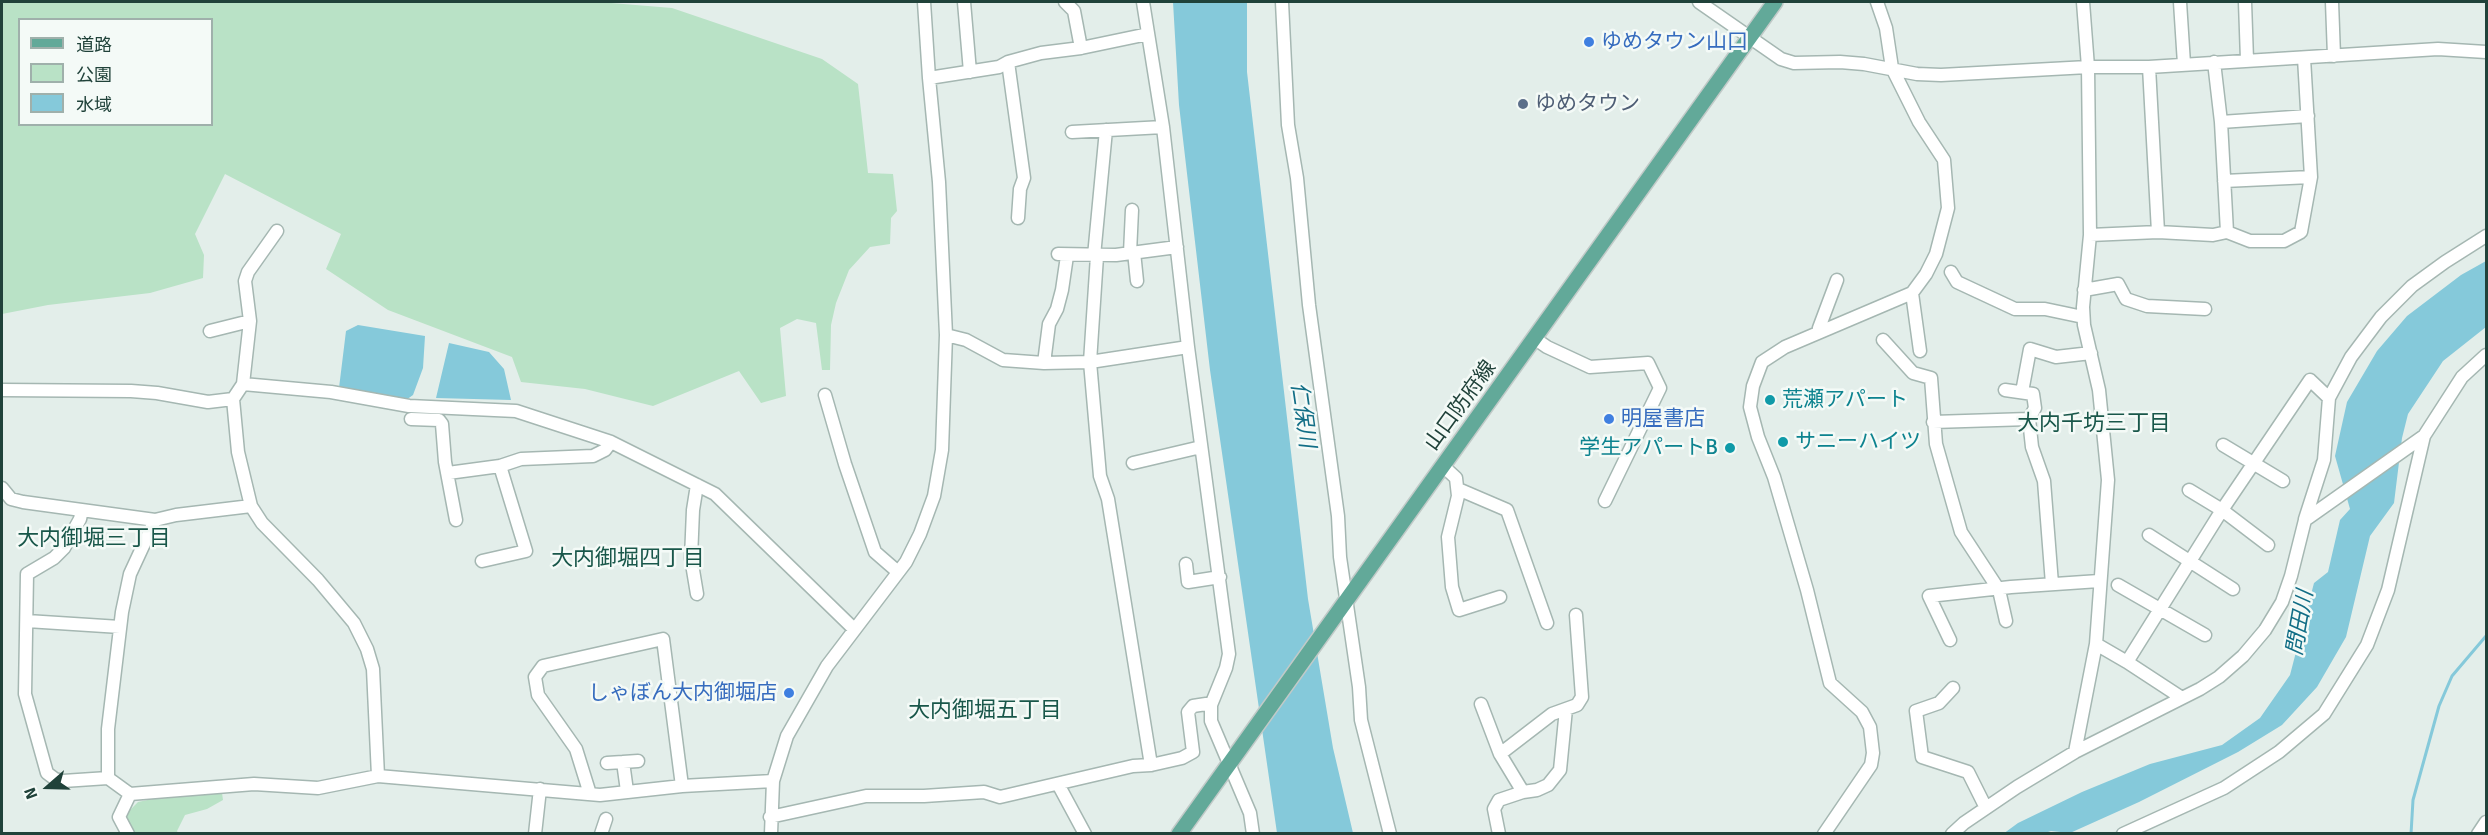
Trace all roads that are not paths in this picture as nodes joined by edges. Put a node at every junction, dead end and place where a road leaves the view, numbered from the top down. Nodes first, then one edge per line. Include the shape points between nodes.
1 (924, 2) edge
2 (964, 2) edge
3 (1065, 2) edge
4 (1143, 2) edge
5 (1282, 2) edge
6 (1700, 2) edge
7 (1775, 2) edge
8 (1877, 2) edge
9 (2083, 2) edge
10 (2180, 2) edge
11 (2245, 2) edge
12 (2332, 2) edge
13 (1148, 34) junction
14 (1750, 37) junction
15 (1081, 48) junction
16 (2487, 52) edge
17 (2334, 56) junction
18 (2304, 58) junction
19 (2247, 60) junction
20 (1008, 62) junction
21 (2214, 62) junction
22 (2184, 64) junction
23 (2088, 67) junction
24 (2149, 67) junction
25 (1892, 68) junction
26 (970, 72) junction
27 (929, 78) junction
28 (2308, 116) junction
29 (2221, 122) junction
30 (1162, 127) junction
31 (1106, 130) junction
32 (1072, 132) dead end
33 (2311, 177) junction
34 (2224, 182) junction
35 (1132, 210) dead end
36 (1018, 218) dead end
37 (277, 231) dead end
38 (2158, 232) junction
39 (2227, 232) junction
40 (2090, 235) junction
41 (2487, 236) edge
42 (1177, 247) junction
43 (1132, 252) junction
44 (1095, 256) junction
45 (1951, 272) dead end
46 (1837, 280) dead end
47 (1137, 281) dead end
48 (2084, 290) junction
49 (1912, 293) junction
50 (2205, 309) dead end
51 (2083, 317) junction
52 (250, 321) junction
53 (210, 331) dead end
54 (1820, 332) junction
55 (946, 335) junction
56 (1534, 338) junction
57 (1883, 340) dead end
58 (1188, 347) junction
59 (1920, 351) dead end
60 (2091, 353) junction
61 (2484, 361) edge
62 (1090, 362) junction
63 (1044, 363) junction
64 (243, 384) junction
65 (2, 390) edge
66 (2004, 390) dead end
67 (2022, 392) junction
68 (825, 395) dead end
69 (2330, 398) junction
70 (233, 399) junction
71 (411, 419) dead end
72 (2029, 419) junction
73 (1933, 422) junction
74 (2421, 438) junction
75 (611, 442) junction
76 (2223, 445) dead end
77 (1201, 447) junction
78 (2253, 462) junction
79 (1133, 463) dead end
80 (500, 466) junction
81 (1443, 466) junction
82 (443, 469) junction
83 (2283, 481) dead end
84 (698, 485) junction
85 (2, 488) edge
86 (1458, 489) junction
87 (2189, 490) dead end
88 (1605, 501) dead end
89 (251, 506) junction
90 (82, 510) junction
91 (2222, 510) junction
92 (2309, 517) junction
93 (155, 520) junction
94 (456, 520) dead end
95 (2149, 535) dead end
96 (2268, 545) dead end
97 (2190, 560) junction
98 (482, 561) dead end
99 (1186, 564) dead end
100 (898, 572) junction
101 (1220, 577) junction
102 (2099, 581) junction
103 (2052, 584) junction
104 (2118, 585) dead end
105 (2233, 589) dead end
106 (1999, 590) junction
107 (697, 594) dead end
108 (1500, 597) dead end
109 (1346, 604) junction
110 (2160, 609) junction
111 (1576, 615) dead end
112 (27, 621) junction
113 (2006, 621) dead end
114 (1547, 623) dead end
115 (120, 627) junction
116 (854, 629) junction
117 (2205, 635) dead end
118 (1950, 640) dead end
119 (2096, 644) junction
120 (2127, 662) junction
121 (1953, 688) dead end
122 (2182, 698) junction
123 (1481, 704) dead end
124 (1211, 705) junction
125 (1566, 709) junction
126 (2075, 752) junction
127 (1500, 754) junction
128 (638, 761) dead end
129 (623, 762) junction
130 (607, 763) dead end
131 (1151, 765) junction
132 (1228, 765) junction
133 (378, 776) junction
134 (108, 778) junction
135 (773, 781) junction
136 (1058, 784) junction
137 (682, 786) junction
138 (540, 789) junction
139 (627, 791) junction
140 (1523, 792) junction
141 (130, 794) junction
142 (590, 794) junction
143 (1986, 808) junction
144 (770, 817) junction
145 (2157, 817) junction
146 (606, 819) dead end
147 (2487, 822) edge
148 (128, 834) edge
149 (535, 834) edge
150 (601, 834) edge
151 (771, 834) edge
152 (1085, 834) edge
153 (1179, 834) edge
154 (1253, 834) edge
155 (1390, 834) edge
156 (1499, 834) edge
157 (1824, 834) edge
158 (1952, 834) edge
159 (2123, 834) edge
160 (2144, 834) edge
161 (2478, 834) edge

1 - 27 street
2 - 26 street
3 - 15 street via 1074,11
4 - 13 street
5 - 109 street via 1288,125
6 - 14 street
7 - 14 main road, 山口防府線
8 - 25 street via 1886,28
9 - 23 street
10 - 22 street
11 - 19 street
12 - 17 street
13 - 15 street
13 - 30 street
14 - 25 street via 1794,63 1840,62
14 - 56 main road, 山口防府線
15 - 20 street
16 - 17 street via 2438,49
17 - 18 street
18 - 19 street
18 - 28 street
19 - 21 street
20 - 26 street
20 - 36 street via 1024,178
21 - 22 street
21 - 29 street
22 - 24 street
23 - 24 street
23 - 25 street via 1941,75
23 - 40 street
24 - 38 street
25 - 49 street via 1919,122 1944,160 1947,182 1948,208 1936,254
26 - 27 street
27 - 55 street via 939,182
28 - 29 street
28 - 33 street
29 - 34 street
30 - 31 street
30 - 42 street
31 - 32 street
31 - 44 street
33 - 34 street
33 - 39 street via 2301,232 2284,241 2250,241
34 - 39 street
35 - 43 street
37 - 52 street via 245,281
38 - 39 street
38 - 40 street
40 - 48 street
41 - 69 street via 2412,286 2381,317 2351,357
42 - 43 street
42 - 58 street
43 - 44 street
43 - 47 street
44 - 62 street
44 - 63 street via 1063,255 1062,290 1048,324
45 - 51 street via 1957,282 2015,309 2045,309
46 - 54 street
48 - 50 street via 2118,284 2126,299 2147,306
48 - 51 street
49 - 54 street
49 - 59 street
51 - 60 street
52 - 53 street
52 - 64 street
54 - 157 street via 1762,362 1750,407 1774,477 1830,683 1862,712 1870,727 1871,765
55 - 63 street via 966,340 1003,360
55 - 100 street via 942,450 934,496 920,534
56 - 81 main road, 山口防府線
56 - 88 street via 1590,366 1648,363 1660,388
57 - 73 street via 1913,373 1931,378
58 - 62 street
58 - 77 street
60 - 67 street via 2056,357 2030,349
60 - 102 street via 2099,390 2108,480
61 - 74 street via 2462,377
62 - 63 street
62 - 131 street via 1100,476 1108,499
64 - 70 street
64 - 75 street via 331,392 409,406 516,411
65 - 70 street via 131,391 208,402
66 - 67 street
67 - 72 street via 2033,394 2035,408
68 - 100 street via 875,552
69 - 78 street via 2310,380
69 - 92 street via 2324,460
70 - 89 street via 238,452
71 - 82 street via 439,420 442,424
72 - 73 street
72 - 103 street via 2032,447 2044,482
73 - 106 street via 1961,532
74 - 92 street
74 - 145 street via 2388,590 2367,645 2324,714 2279,752 2224,788
75 - 80 street via 592,456 521,459
75 - 84 street
76 - 78 street
77 - 79 street
77 - 101 street
78 - 83 street
78 - 91 street
80 - 82 street
80 - 98 street via 526,551
81 - 86 street via 1456,478
81 - 109 main road, 山口防府線
82 - 94 street
84 - 107 street via 690,558
84 - 116 street via 723,501
85 - 90 street via 11,499
86 - 108 street via 1448,537 1452,586 1459,610
86 - 114 street via 1507,510
87 - 91 street
89 - 93 street
89 - 133 street via 354,623 367,649 373,669
90 - 93 street
90 - 112 street via 64,548 27,574
91 - 96 street
91 - 97 street
92 - 122 street via 2282,602 2265,630 2219,677
93 - 115 street via 129,574
95 - 97 street
97 - 105 street
97 - 110 street
99 - 101 street via 1188,582
100 - 116 street
101 - 124 street via 1229,654
102 - 103 street
102 - 119 street
103 - 106 street
104 - 110 street
106 - 113 street
106 - 118 street via 1929,596
109 - 132 main road, 山口防府線
109 - 155 street via 1361,720
110 - 117 street
110 - 120 street
111 - 125 street via 1582,698
112 - 115 street
112 - 134 street via 25,694 47,773 63,781
115 - 134 street via 108,729
116 - 135 street via 801,709 779,756
119 - 120 street
119 - 126 street
120 - 122 street
121 - 143 street via 1939,704 1916,711 1922,757 1968,772
122 - 126 street
123 - 127 street
124 - 131 street via 1193,706 1188,712 1193,752
124 - 132 street via 1211,721
125 - 127 street via 1552,714
125 - 140 street via 1560,770 1548,785
126 - 143 street
127 - 140 street
128 - 129 street
129 - 130 street
129 - 139 street
131 - 136 street
132 - 153 main road, 山口防府線
132 - 154 street via 1250,813
133 - 138 street
133 - 141 street via 318,788 254,784
134 - 141 street
135 - 137 street
135 - 144 street
136 - 144 street via 1000,796 984,792 866,796
136 - 152 street
137 - 139 street
137 - 142 street via 663,639 543,666 535,677 538,695 576,749
138 - 142 street
138 - 149 street
139 - 142 street
140 - 156 street via 1499,800 1494,809
141 - 148 street via 119,817
143 - 158 street
144 - 151 street
145 - 159 street
145 - 160 street
146 - 150 street
147 - 161 street

